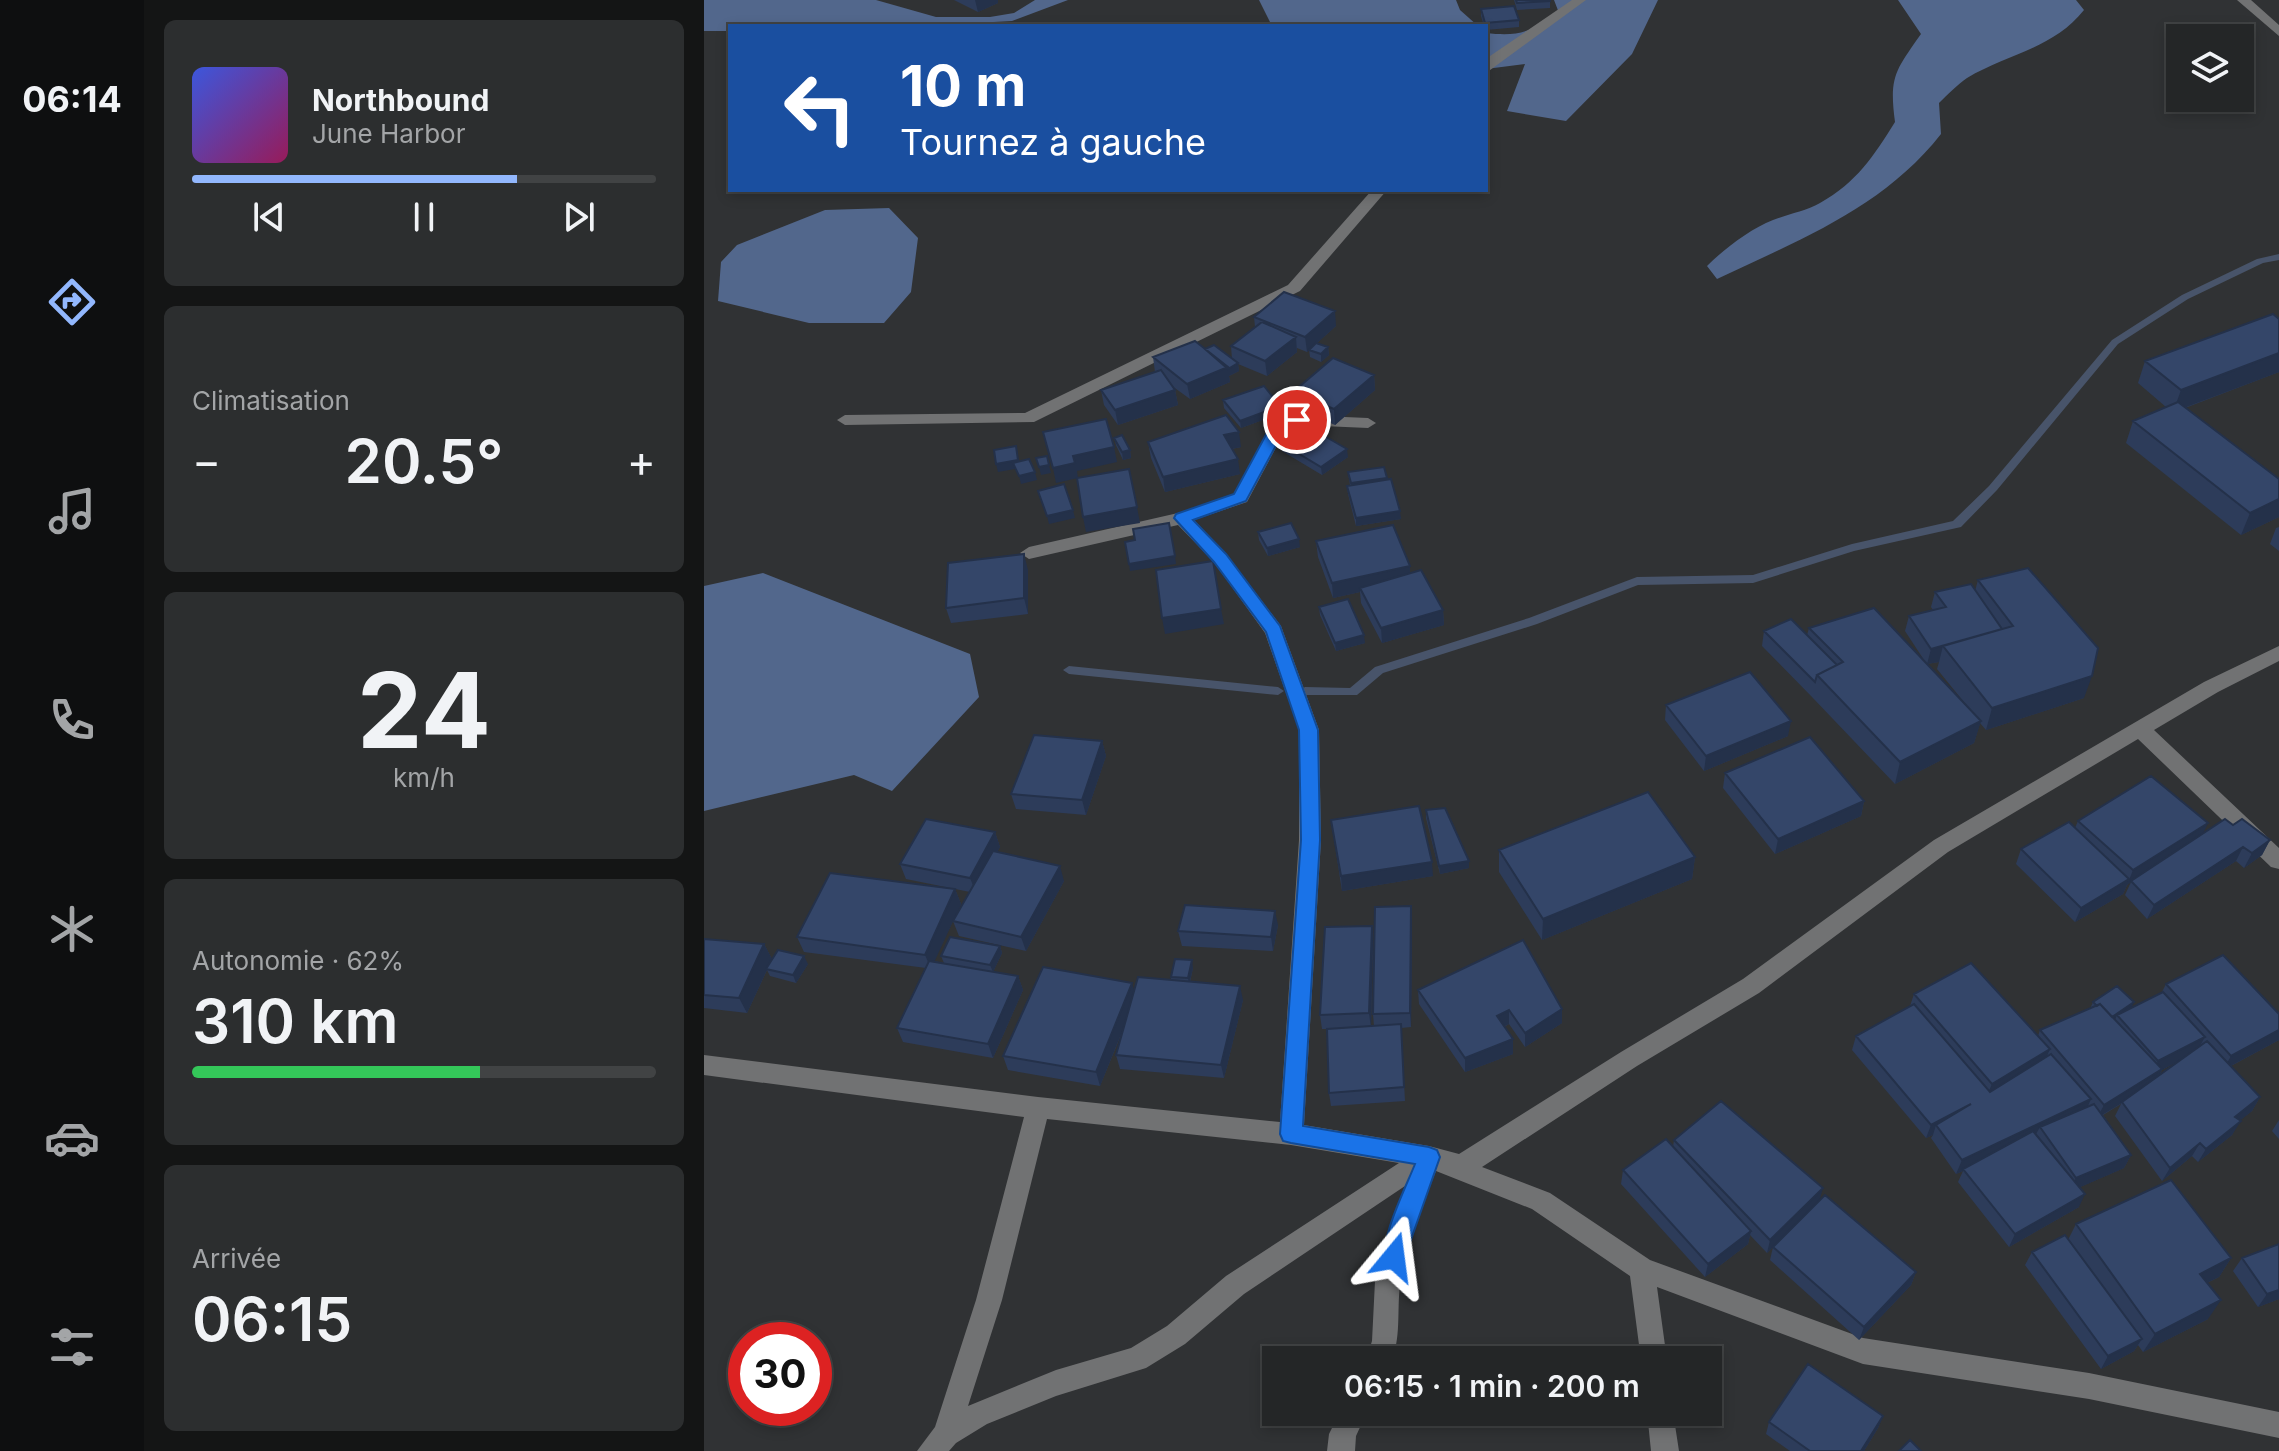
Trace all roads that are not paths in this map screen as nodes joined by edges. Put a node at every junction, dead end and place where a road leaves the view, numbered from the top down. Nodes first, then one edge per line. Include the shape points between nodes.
1 (1580, 0) edge
2 (2243, 0) edge
3 (2279, 32) edge
4 (1488, 67) edge
5 (1378, 192) edge
6 (845, 420) dead end
7 (1368, 423) dead end
8 (1182, 518) junction
9 (1029, 553) dead end
10 (2279, 653) edge
11 (2140, 729) junction
12 (2279, 861) edge
13 (704, 1065) edge
14 (1038, 1108) junction
15 (1291, 1134) junction
16 (1429, 1157) junction
17 (1642, 1269) junction
18 (1386, 1346) edge
19 (1652, 1346) edge
20 (2279, 1425) edge
21 (1347, 1426) edge
22 (1662, 1426) edge
23 (939, 1445) edge
24 (1341, 1451) edge
25 (1665, 1451) edge

1 - 4 street
2 - 3 street
5 - 6 street via 1294,288 1028,418
7 - 8 street via 1297,420 1274,435 1241,498
8 - 9 street
8 - 15 street via 1220,558 1274,631 1309,730 1310,840
10 - 11 street
11 - 12 street
11 - 16 street via 1941,846 1751,986 1462,1166
13 - 14 street
14 - 15 street
14 - 23 street via 989,1300
15 - 16 street
16 - 17 street via 1541,1201
16 - 18 street via 1401,1229 1387,1285
16 - 23 street via 1235,1285 1176,1335 1137,1359 1056,1383 978,1415
17 - 19 street
17 - 20 street via 1863,1351 2089,1386
21 - 24 street
22 - 25 street

